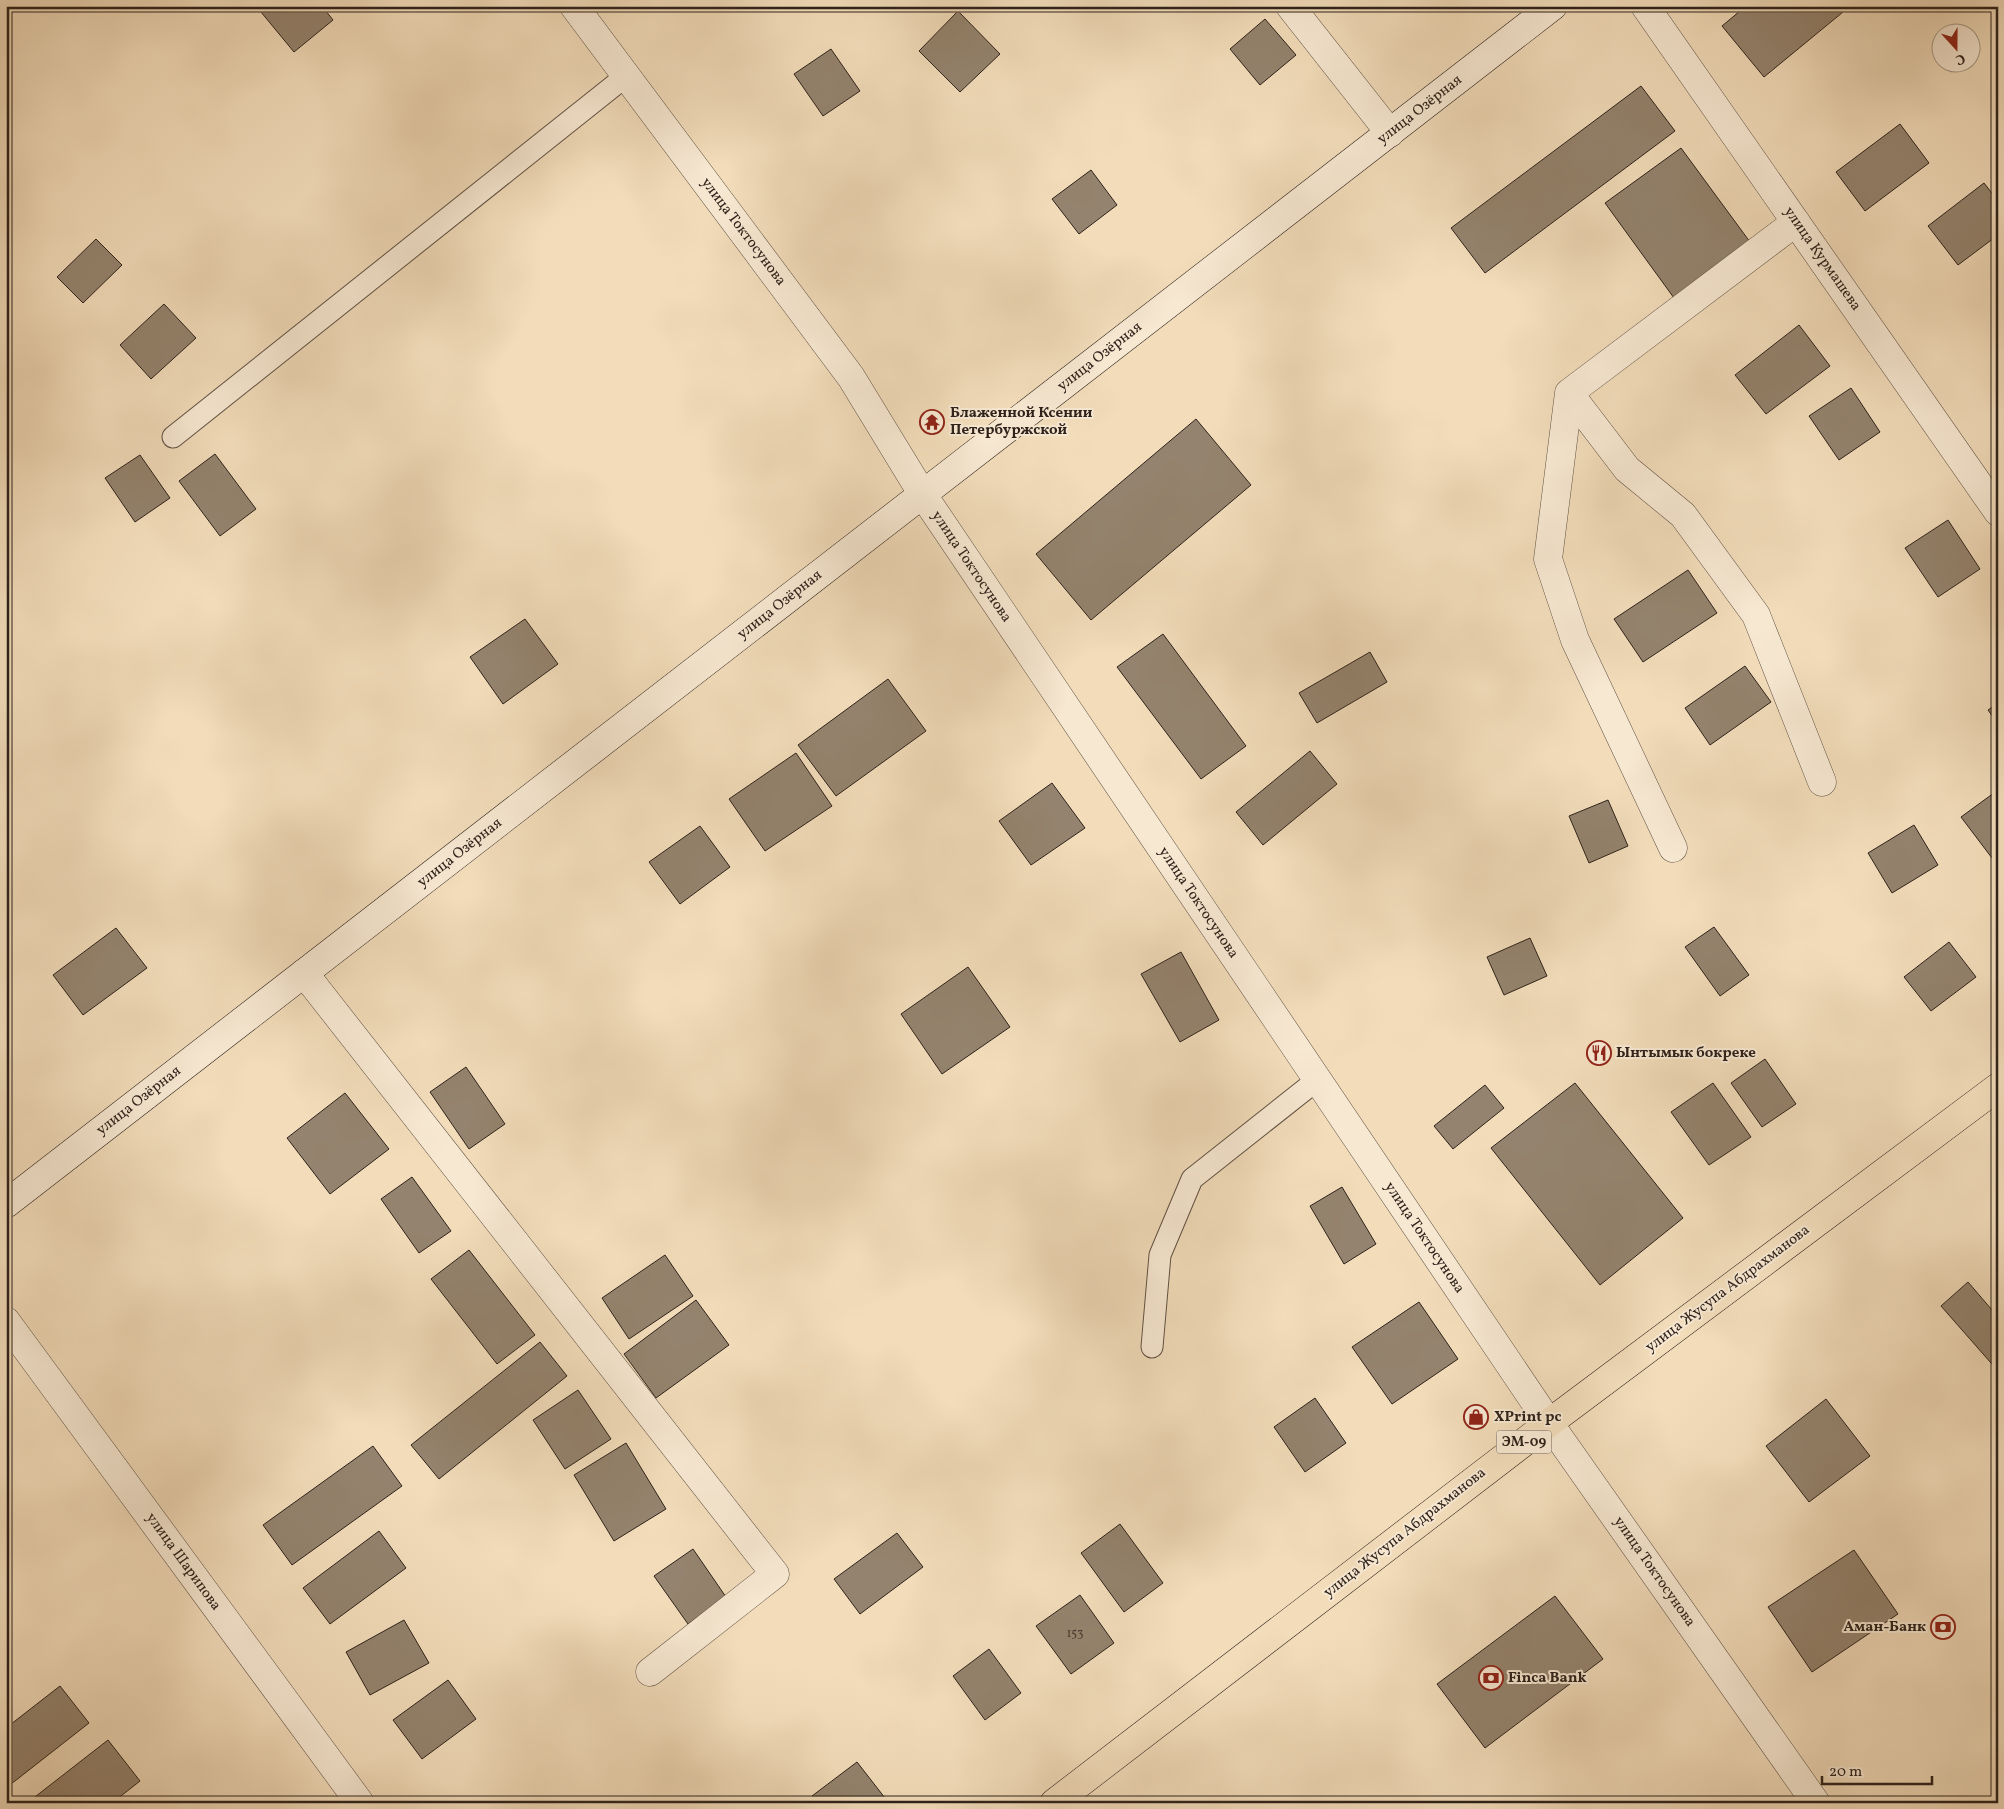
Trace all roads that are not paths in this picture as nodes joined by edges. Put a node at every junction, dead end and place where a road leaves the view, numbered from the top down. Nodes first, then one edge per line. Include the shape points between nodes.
1 (574, 6) edge
2 (1290, 6) edge
3 (1553, 6) edge
4 (1645, 6) edge
5 (626, 76) junction
6 (1390, 133) junction
7 (1796, 222) junction
8 (1568, 393) junction
9 (173, 437) dead end
10 (923, 495) junction
11 (1998, 512) edge
12 (1822, 782) dead end
13 (1673, 848) dead end
14 (304, 974) junction
15 (1317, 1080) junction
16 (1998, 1087) edge
17 (6, 1204) edge
18 (6, 1321) edge
19 (1152, 1347) dead end
20 (1549, 1423) junction
21 (650, 1672) dead end
22 (360, 1803) edge
23 (1054, 1803) edge
24 (1816, 1803) edge

1 - 5 street, улица Токтосунова
2 - 6 street
3 - 6 street, улица Озёрная
4 - 7 street, улица Курмашева
5 - 9 lane
5 - 10 street, улица Токтосунова via 851,377
6 - 10 street, улица Озёрная
7 - 8 street
7 - 11 street, улица Курмашева
8 - 12 street via 1627,469 1683,515 1756,615
8 - 13 street via 1548,560 1575,640
10 - 14 street, улица Озёрная
10 - 15 street, улица Токтосунова
14 - 17 street, улица Озёрная
14 - 21 street via 774,1574
15 - 19 lane via 1192,1179 1160,1255
15 - 20 street, улица Токтосунова
16 - 20 highway, улица Жусупа Абдрахманова / ЭМ-09
18 - 22 street, улица Шарипова
20 - 23 highway, улица Жусупа Абдрахманова / ЭМ-09
20 - 24 street, улица Токтосунова

